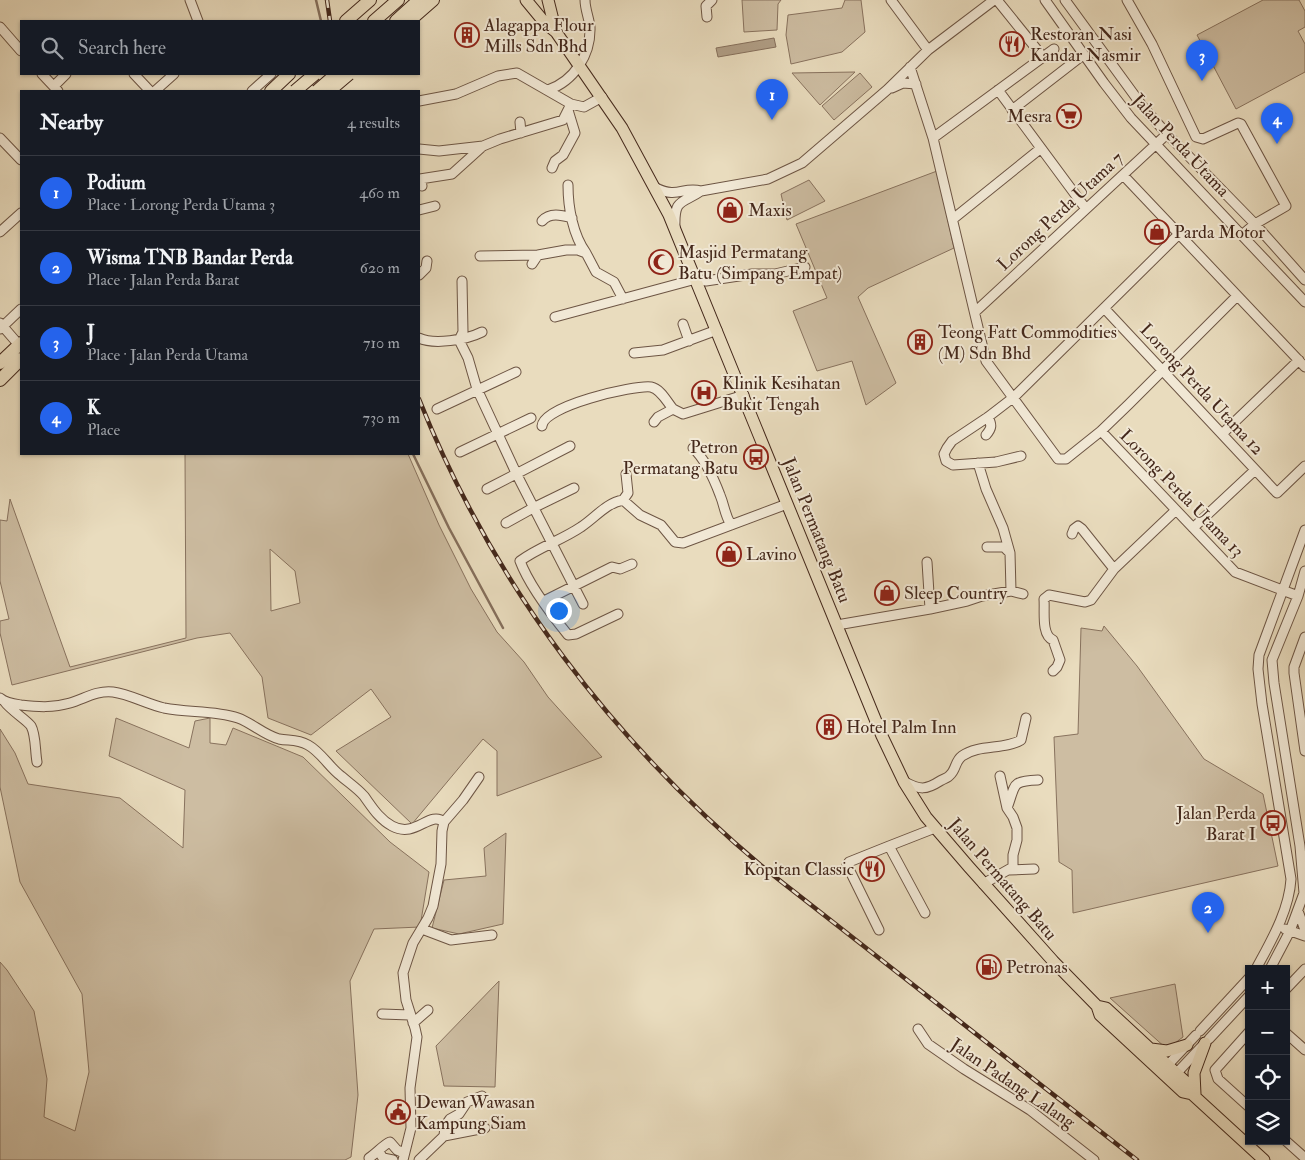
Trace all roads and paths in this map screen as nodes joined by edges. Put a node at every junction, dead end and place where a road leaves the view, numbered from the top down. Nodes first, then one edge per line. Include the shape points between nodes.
1 (190, 0) edge
2 (370, 0) edge
3 (398, 0) edge
4 (428, 0) edge
5 (526, 0) edge
6 (548, 0) edge
7 (585, 0) edge
8 (712, 0) edge
9 (891, 0) edge
10 (995, 0) edge
11 (1045, 0) edge
12 (1065, 0) edge
13 (1126, 0) edge
14 (707, 17) dead end
15 (198, 20) edge
16 (347, 20) edge
17 (375, 20) edge
18 (398, 20) edge
19 (410, 20) edge
20 (0, 27) edge
21 (556, 32) junction
22 (20, 49) edge
23 (1054, 49) dead end
24 (928, 50) junction
25 (1083, 55) junction
26 (1043, 58) junction
27 (580, 67) junction
28 (910, 67) junction
29 (43, 75) edge
30 (65, 75) edge
31 (135, 75) edge
32 (173, 75) edge
33 (269, 75) edge
34 (288, 75) edge
35 (314, 75) edge
36 (315, 75) edge
37 (336, 75) edge
38 (348, 75) edge
39 (916, 84) junction
40 (56, 89) edge
41 (149, 90) edge
42 (156, 90) edge
43 (253, 90) edge
44 (271, 90) edge
45 (296, 90) edge
46 (316, 90) edge
47 (317, 90) edge
48 (330, 90) edge
49 (548, 90) junction
50 (887, 90) junction
51 (998, 90) junction
52 (602, 97) junction
53 (420, 101) edge
54 (570, 107) junction
55 (1012, 110) junction
56 (520, 122) dead end
57 (521, 133) junction
58 (1167, 134) junction
59 (0, 138) edge
60 (933, 138) junction
61 (1156, 144) junction
62 (483, 146) junction
63 (420, 149) edge
64 (1040, 149) junction
65 (20, 159) edge
66 (552, 168) dead end
67 (1123, 175) junction
68 (568, 185) dead end
69 (422, 186) dead end
70 (656, 188) junction
71 (701, 191) junction
72 (435, 206) dead end
73 (1086, 209) junction
74 (420, 210) edge
75 (20, 214) edge
76 (572, 218) junction
77 (953, 219) junction
78 (542, 221) dead end
79 (1255, 224) junction
80 (675, 228) junction
81 (0, 232) edge
82 (1179, 234) junction
83 (1242, 235) junction
84 (586, 254) junction
85 (538, 255) junction
86 (480, 256) dead end
87 (427, 261) dead end
88 (532, 264) dead end
89 (806, 268) dead end
90 (420, 274) edge
91 (696, 279) junction
92 (1305, 280) edge
93 (462, 281) dead end
94 (1237, 296) junction
95 (623, 299) junction
96 (1305, 302) edge
97 (1104, 308) junction
98 (20, 310) edge
99 (975, 312) junction
100 (555, 317) dead end
101 (683, 324) dead end
102 (1, 326) edge
103 (717, 330) junction
104 (482, 332) dead end
105 (420, 338) edge
106 (459, 340) junction
107 (689, 341) junction
108 (20, 344) edge
109 (634, 353) dead end
110 (20, 360) edge
111 (0, 363) edge
112 (1302, 364) edge
113 (1163, 371) junction
114 (516, 372) dead end
115 (0, 380) edge
116 (477, 389) junction
117 (744, 395) junction
118 (1014, 397) junction
119 (437, 409) dead end
120 (673, 409) junction
121 (988, 417) junction
122 (531, 418) dead end
123 (654, 422) dead end
124 (542, 426) dead end
125 (1101, 431) junction
126 (1222, 434) junction
127 (498, 435) junction
128 (986, 435) dead end
129 (570, 446) dead end
130 (692, 448) dead end
131 (460, 452) dead end
132 (1021, 456) dead end
133 (978, 463) junction
134 (1305, 466) edge
135 (1255, 470) junction
136 (626, 474) dead end
137 (516, 475) junction
138 (574, 488) dead end
139 (488, 489) dead end
140 (623, 500) junction
141 (787, 504) junction
142 (533, 508) junction
143 (1176, 510) junction
144 (506, 523) dead end
145 (731, 524) junction
146 (1193, 528) junction
147 (1305, 530) edge
148 (1072, 534) dead end
149 (551, 542) junction
150 (987, 547) dead end
151 (1010, 553) junction
152 (927, 562) dead end
153 (632, 564) dead end
154 (1114, 569) junction
155 (1305, 571) edge
156 (574, 586) junction
157 (1283, 590) junction
158 (1011, 591) junction
159 (1023, 594) dead end
160 (1298, 596) junction
161 (544, 601) junction
162 (583, 604) dead end
163 (930, 609) junction
164 (618, 614) dead end
165 (837, 625) junction
166 (1305, 636) edge
167 (1053, 671) dead end
168 (1274, 683) junction
169 (1260, 684) junction
170 (2, 699) edge
171 (1026, 718) dead end
172 (1305, 751) edge
173 (37, 762) dead end
174 (1000, 776) dead end
175 (479, 777) dead end
176 (1038, 780) dead end
177 (904, 782) junction
178 (1007, 808) junction
179 (444, 822) junction
180 (935, 828) junction
181 (889, 846) junction
182 (1034, 869) dead end
183 (1010, 870) junction
184 (984, 884) junction
185 (1298, 910) junction
186 (925, 913) dead end
187 (1278, 926) junction
188 (422, 929) junction
189 (879, 930) dead end
190 (1305, 930) edge
191 (1290, 931) junction
192 (492, 935) dead end
193 (1305, 936) edge
194 (1258, 965) edge
195 (1272, 965) edge
196 (1305, 969) edge
197 (1245, 983) edge
198 (1290, 985) edge
199 (1245, 999) edge
200 (1097, 1006) junction
201 (428, 1010) dead end
202 (382, 1014) dead end
203 (412, 1019) junction
204 (918, 1029) dead end
205 (1245, 1036) edge
206 (1202, 1037) junction
207 (1290, 1037) edge
208 (1187, 1045) junction
209 (1151, 1049) junction
210 (1305, 1050) edge
211 (1169, 1073) junction
212 (482, 1096) dead end
213 (1194, 1096) junction
214 (1245, 1104) edge
215 (485, 1128) dead end
216 (444, 1136) junction
217 (1290, 1145) edge
218 (379, 1152) junction
219 (404, 1157) edge
220 (369, 1158) dead end
221 (1305, 1158) edge
222 (1090, 1159) edge
223 (393, 1160) edge
224 (419, 1160) edge
225 (1264, 1160) edge

1 - 15 street
2 - 16 highway
3 - 17 highway
4 - 18 highway
4 - 19 highway
5 - 21 main road, Jalan Permatang Batu via 544,24
6 - 21 main road, Jalan Permatang Batu
7 - 27 street via 590,28
8 - 14 street via 706,6
9 - 24 street
10 - 24 street
10 - 26 street
11 - 25 street, Jalan Perda Utama
12 - 58 street, Jalan Perda Utama via 1143,107
13 - 79 street via 1152,44 1196,137 1203,139 1238,123 1243,126 1286,206
20 - 22 street
21 - 27 main road, Jalan Permatang Batu
23 - 26 street
24 - 28 street
25 - 55 street
25 - 61 street, Jalan Perda Utama via 1131,118
26 - 51 street
27 - 49 street via 559,87
27 - 52 main road, Jalan Permatang Batu
28 - 39 street
28 - 50 street
29 - 40 street
30 - 40 street
31 - 41 street
32 - 42 street
33 - 43 street
34 - 44 highway
35 - 45 highway, bridge
36 - 46 street
37 - 47 highway, bridge
38 - 48 highway, bridge
39 - 50 street via 903,83
39 - 60 street
49 - 53 street via 517,73 498,76 456,94
49 - 54 street
50 - 71 street via 802,163 768,179
51 - 55 street
51 - 60 street
52 - 54 street via 584,107
52 - 70 main road, Jalan Permatang Batu
54 - 57 street via 563,120
54 - 66 street via 575,133
55 - 64 street
56 - 57 street
57 - 62 street
58 - 61 street, Lorong Perda Utama 7
58 - 79 street, Jalan Perda Utama
59 - 65 street
60 - 77 street
61 - 67 street, Lorong Perda Utama 7
61 - 83 street, Jalan Perda Utama
62 - 63 street via 439,151
62 - 69 street via 452,174 420,179
64 - 73 street
64 - 77 street
67 - 73 street, Lorong Perda Utama 7
67 - 82 street
68 - 76 street
70 - 71 street via 671,194
70 - 80 main road, Jalan Permatang Batu
71 - 80 street via 677,206
72 - 74 street
73 - 99 street, Lorong Perda Utama 7
75 - 81 street
76 - 78 street via 546,216
76 - 84 street via 579,244
77 - 99 street
79 - 83 street
79 - 92 street, Jalan Perda Utama
80 - 91 main road, Jalan Permatang Batu
82 - 94 street
82 - 97 street
83 - 96 street, Jalan Perda Utama
84 - 85 street via 566,250
84 - 95 street via 596,272 614,282
85 - 86 street
85 - 88 street
87 - 90 street
89 - 91 street via 706,281
91 - 95 street
91 - 103 main road, Jalan Permatang Batu
93 - 106 street via 463,332
94 - 112 street
94 - 113 street
95 - 100 street
97 - 113 street, Lorong Perda Utama 12
97 - 118 street
98 - 102 street
99 - 118 street via 986,361
101 - 107 street
102 - 108 street
103 - 107 street
103 - 117 main road, Jalan Permatang Batu
104 - 106 street
105 - 106 street via 434,342
106 - 116 street
107 - 109 street via 663,350
108 - 111 highway
110 - 115 highway
112 - 126 street
113 - 125 street
113 - 126 street, Lorong Perda Utama 12
114 - 116 street
116 - 119 street
116 - 127 street
117 - 120 street via 683,414
117 - 141 main road, Jalan Permatang Batu
118 - 121 street
118 - 125 street via 1058,459 1066,459
120 - 123 street
120 - 124 street via 662,393 652,387 625,390 593,396 558,410 546,417
121 - 128 street via 992,424
121 - 133 street via 952,442 944,454 946,461 953,465
122 - 127 street
125 - 143 street, Lorong Perda Utama 13
126 - 135 street, Lorong Perda Utama 12
127 - 131 street
127 - 137 street
129 - 137 street
130 - 145 street via 705,463
132 - 133 street
133 - 151 street via 1004,528
134 - 135 street, Lorong Perda Utama 12 via 1277,493
135 - 146 street
136 - 140 street via 628,493
137 - 139 street
137 - 142 street
138 - 142 street
140 - 145 street via 640,516 661,525 675,542 683,543
140 - 149 street via 616,501 582,526
141 - 145 street
141 - 165 main road, Jalan Permatang Batu
142 - 144 street
142 - 149 street
143 - 146 street, Lorong Perda Utama 13
143 - 154 street
146 - 157 street, Lorong Perda Utama 13 via 1235,572
147 - 157 street
148 - 154 street via 1078,526 1082,528
149 - 156 street
149 - 161 street via 520,561
150 - 151 street via 1004,546
151 - 158 street
152 - 163 street
153 - 156 street via 620,569 612,567
154 - 167 street via 1091,600 1085,602 1049,595 1044,599 1046,633 1053,640 1060,660
155 - 160 street
156 - 161 street
156 - 162 street
157 - 160 street, Lorong Perda Utama 13
157 - 169 street via 1259,655
158 - 159 street
158 - 163 street
160 - 168 street via 1272,660
161 - 164 street via 568,635
163 - 165 street
165 - 177 main road, Jalan Permatang Batu
166 - 172 street via 1294,667
168 - 169 street
168 - 185 street via 1300,846 1304,893
169 - 187 street via 1291,879 1290,892
170 - 173 street via 31,727
170 - 179 street via 48,707 109,692 162,708 205,711 238,718 279,739 308,745 393,826 410,830 433,818
171 - 177 street via 1021,740 1012,745 993,746 962,756 950,775 927,788 915,788
174 - 178 street
175 - 179 street
176 - 178 street via 1021,781 1015,786
177 - 180 main road, Jalan Permatang Batu
178 - 183 street via 1015,822 1017,835
179 - 188 street via 438,886
180 - 181 street
180 - 184 main road, Jalan Permatang Batu
181 - 186 street
181 - 189 street via 849,862 847,866
182 - 183 street
183 - 184 street
184 - 200 main road, Jalan Permatang Batu
185 - 190 street
185 - 191 street
187 - 191 street
187 - 194 street
188 - 192 street via 451,940
188 - 203 street via 413,943 403,972
191 - 193 street
191 - 195 street
196 - 198 street
197 - 206 street
199 - 206 street
200 - 209 main road, Jalan Permatang Batu via 1106,1008
200 - 211 main road, Jalan Permatang Batu via 1100,1015
201 - 203 street
202 - 203 street
203 - 219 street via 416,1038 410,1088 411,1128
204 - 222 street, Jalan Padang Lalang via 928,1044 1030,1110
205 - 214 street via 1215,1070 1218,1080
206 - 208 street
206 - 211 street
206 - 213 main road via 1194,1073
207 - 210 street
208 - 209 main road via 1167,1051
208 - 211 street
209 - 211 main road, Jalan Permatang Batu
211 - 213 main road, Jalan Permatang Batu via 1188,1084
212 - 216 street via 468,1102 459,1114 450,1119
213 - 225 main road, Jalan Permatang Batu
215 - 216 street
216 - 224 street
217 - 221 street
218 - 219 street via 390,1142
218 - 220 street
218 - 223 street via 383,1158

